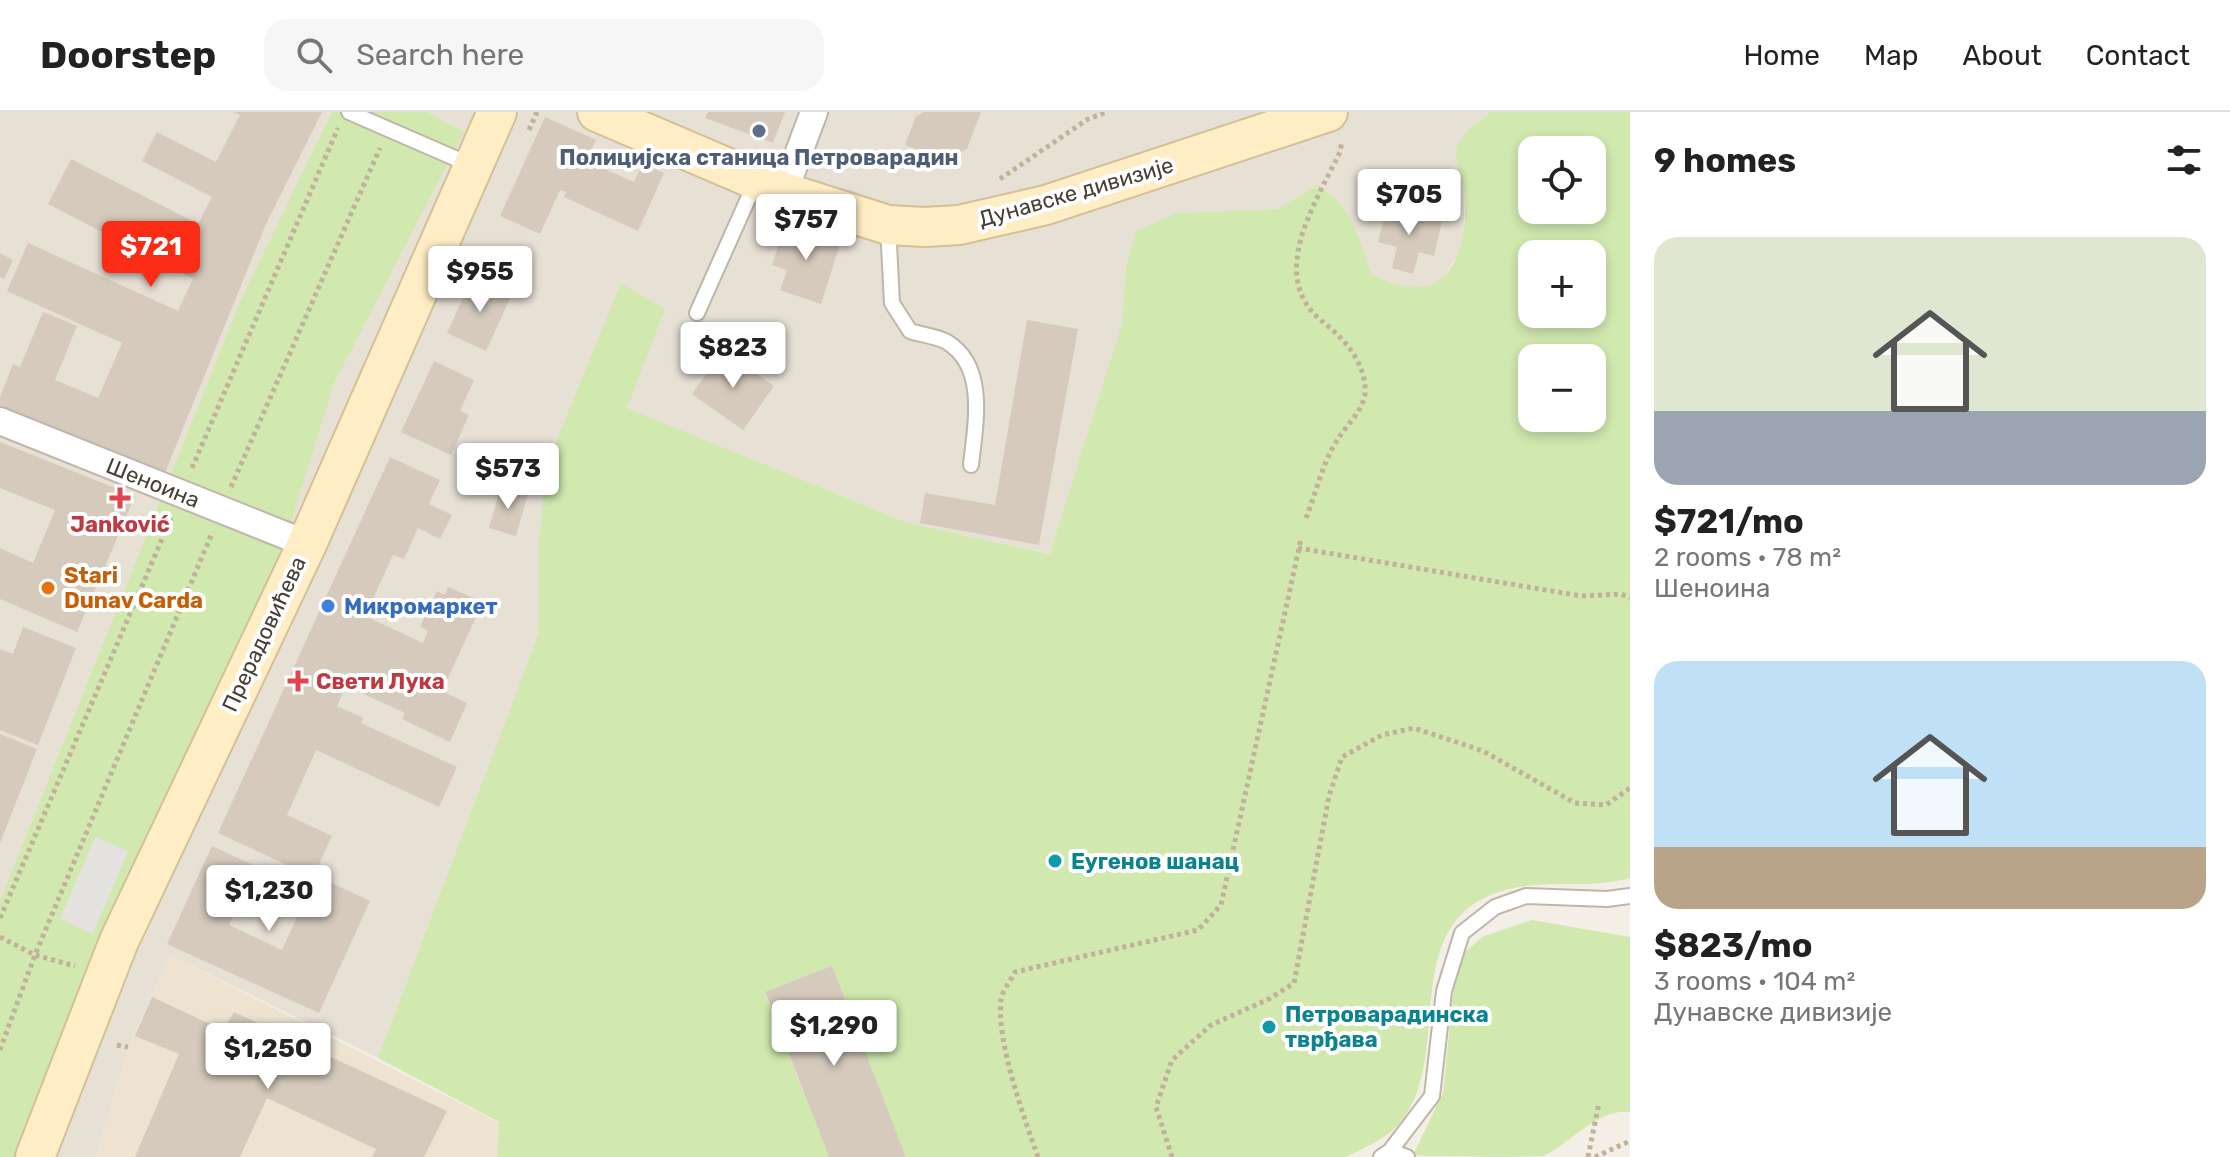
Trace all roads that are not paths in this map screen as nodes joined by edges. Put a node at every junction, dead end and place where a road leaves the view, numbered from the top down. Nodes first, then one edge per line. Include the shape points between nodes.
1 (349, 112) edge
2 (497, 112) edge
3 (597, 112) edge
4 (814, 112) edge
5 (1320, 121) edge
6 (473, 166) junction
7 (770, 186) junction
8 (888, 225) junction
9 (697, 313) dead end
10 (0, 421) edge
11 (971, 465) dead end
12 (307, 544) junction
13 (1630, 896) edge
14 (1385, 1154) edge
15 (35, 1157) edge
16 (1407, 1157) edge

1 - 6 lane
2 - 6 main road, Прерадовићева
3 - 7 main road, Дунавске дивизије
4 - 7 street
5 - 8 main road, Дунавске дивизије via 1000,217 959,225
6 - 12 main road, Прерадовићева
7 - 8 main road, Дунавске дивизије
7 - 9 lane
8 - 11 lane via 892,303 910,331 947,342 970,366 977,412
10 - 12 street, Шеноина
12 - 15 main road, Прерадовићева via 119,941
13 - 14 lane via 1526,896 1495,907 1462,933 1444,991 1432,1096
14 - 16 lane

